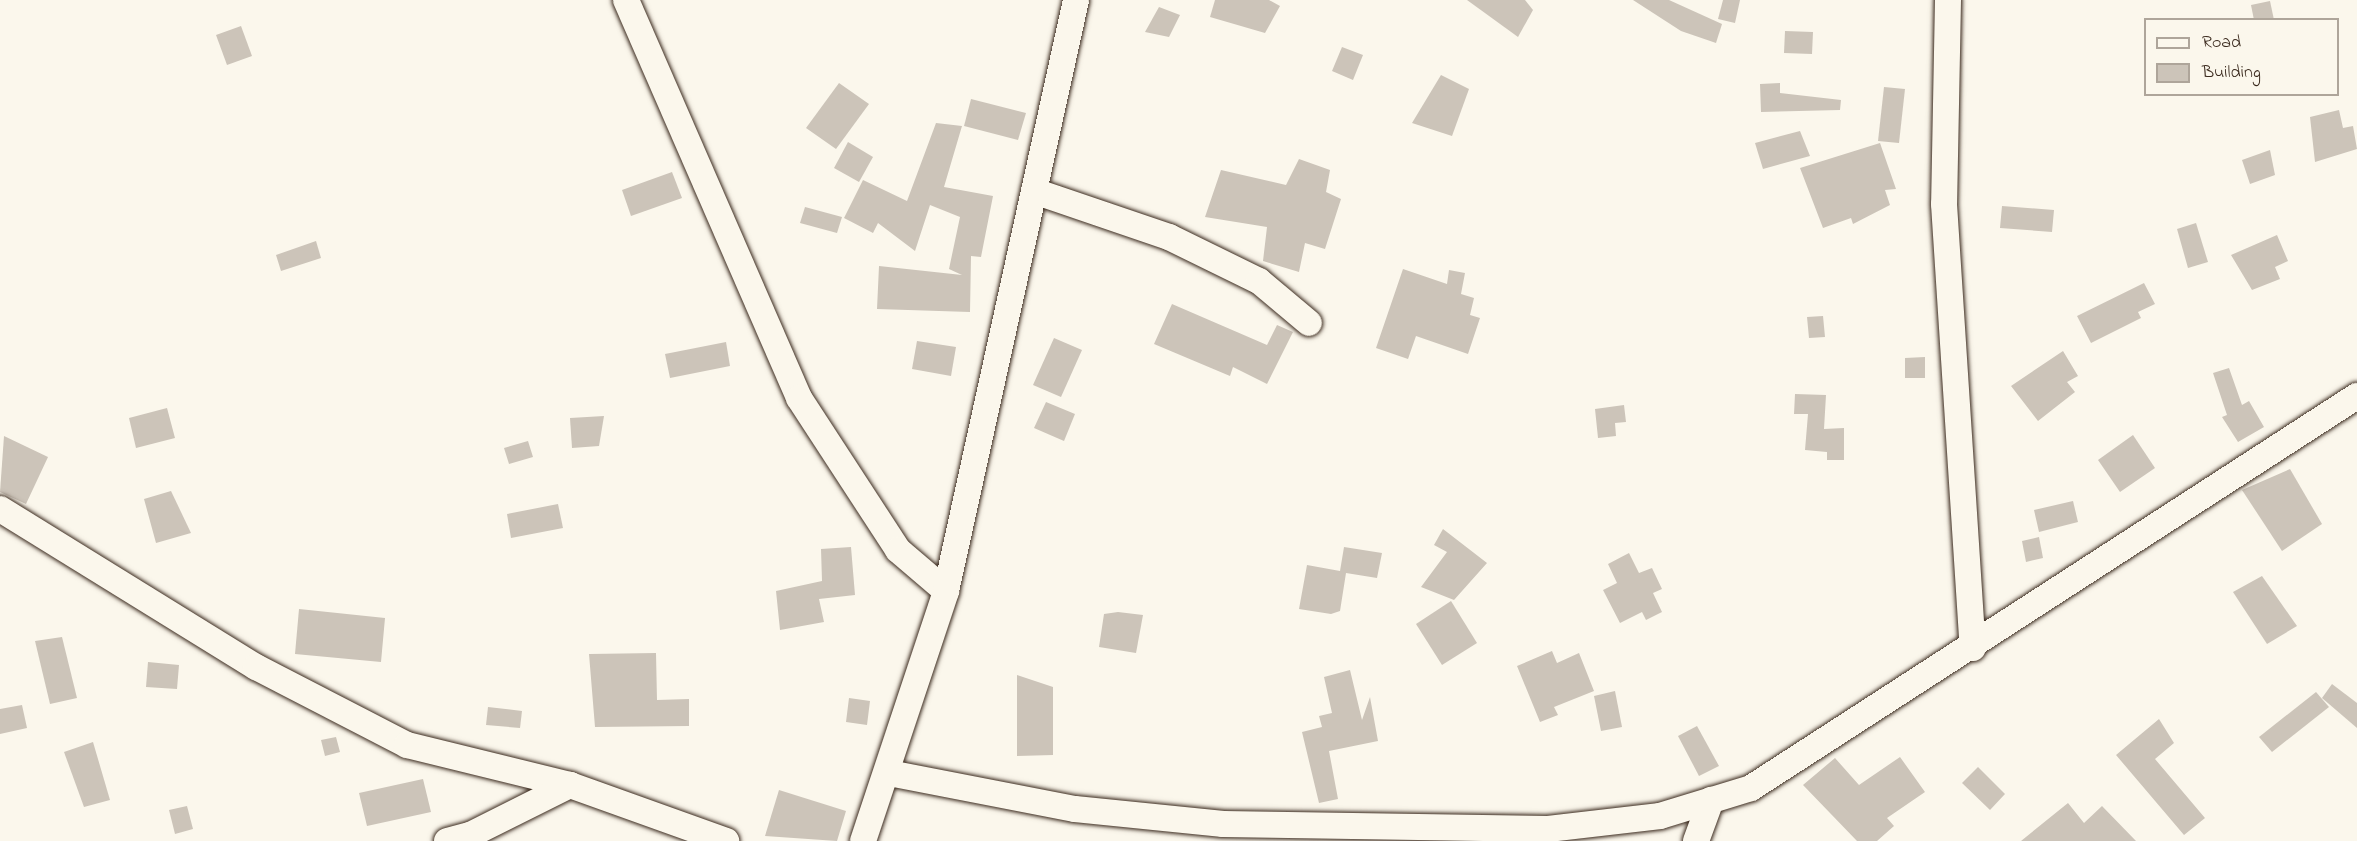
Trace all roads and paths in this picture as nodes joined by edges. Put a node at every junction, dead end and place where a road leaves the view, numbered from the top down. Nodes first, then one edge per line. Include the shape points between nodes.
1 (626, 0) edge
2 (1076, 0) edge
3 (1948, 0) edge
4 (1034, 191) junction
5 (1310, 323) dead end
6 (2357, 396) edge
7 (0, 509) edge
8 (946, 591) junction
9 (1973, 648) junction
10 (889, 773) junction
11 (570, 785) junction
12 (1711, 800) junction
13 (447, 841) edge
14 (726, 841) edge
15 (863, 841) edge
16 (1696, 841) edge

1 - 8 street via 799,398 898,550
2 - 4 street
3 - 9 street via 1944,204
4 - 5 street via 1199,252 1259,281
4 - 8 street
6 - 9 street
7 - 11 street via 256,667 407,745
8 - 10 street
9 - 12 street via 1751,788
10 - 12 street via 1075,809 1224,824 1548,829 1660,816
10 - 15 street
11 - 13 street via 470,835
11 - 14 street
12 - 16 street

